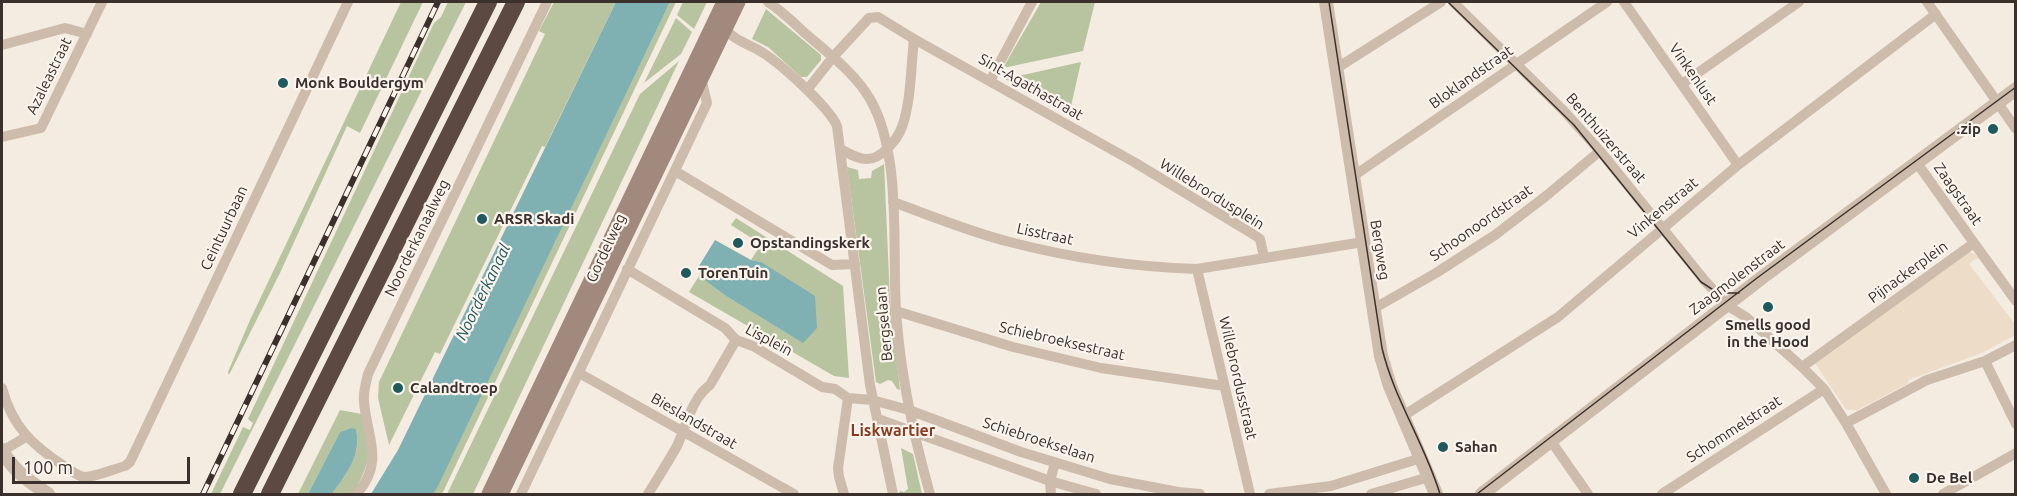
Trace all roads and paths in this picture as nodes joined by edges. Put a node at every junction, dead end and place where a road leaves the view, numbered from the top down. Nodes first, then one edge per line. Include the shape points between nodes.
1 (102, 2) edge
2 (348, 2) edge
3 (488, 2) edge
4 (516, 2) edge
5 (547, 2) edge
6 (738, 2) edge
7 (768, 2) edge
8 (1032, 2) edge
9 (1326, 2) edge
10 (1441, 2) edge
11 (1453, 2) edge
12 (1607, 2) edge
13 (1624, 2) edge
14 (1799, 2) edge
15 (1927, 2) edge
16 (721, 7) edge
17 (1936, 14) junction
18 (725, 30) junction
19 (87, 33) junction
20 (914, 39) junction
21 (2, 45) edge
22 (832, 57) junction
23 (1517, 64) junction
24 (1336, 68) junction
25 (701, 78) junction
26 (990, 81) junction
27 (1682, 84) junction
28 (2016, 89) edge
29 (807, 90) junction
30 (1998, 102) junction
31 (2016, 129) edge
32 (2, 137) edge
33 (888, 148) junction
34 (840, 149) junction
35 (1600, 151) junction
36 (1134, 162) joint
37 (1917, 163) junction
38 (1738, 165) junction
39 (675, 171) junction
40 (1352, 177) junction
41 (893, 202) junction
42 (1662, 228) junction
43 (1363, 242) junction
44 (1974, 243) junction
45 (1264, 257) junction
46 (855, 264) junction
47 (627, 269) junction
48 (1197, 269) junction
49 (2016, 301) edge
50 (1727, 305) junction
51 (1372, 309) junction
52 (896, 311) junction
53 (736, 340) junction
54 (2016, 345) edge
55 (1984, 362) junction
56 (1802, 367) junction
57 (579, 373) junction
58 (1224, 386) junction
59 (2, 388) edge
60 (1824, 389) junction
61 (848, 398) junction
62 (872, 400) junction
63 (909, 410) junction
64 (1403, 416) junction
65 (878, 419) junction
66 (1846, 423) junction
67 (2016, 424) edge
68 (682, 431) junction
69 (913, 432) junction
70 (26, 437) junction
71 (1551, 441) junction
72 (2, 451) edge
73 (2016, 453) edge
74 (1421, 458) junction
75 (1055, 463) junction
76 (1429, 477) junction
77 (1050, 481) junction
78 (48, 495) edge
79 (242, 495) edge
80 (270, 495) edge
81 (357, 495) edge
82 (489, 495) edge
83 (501, 495) edge
84 (521, 495) edge
85 (648, 495) edge
86 (794, 495) edge
87 (844, 495) edge
88 (893, 495) edge
89 (930, 495) edge
90 (1051, 495) edge
91 (1096, 495) edge
92 (1200, 495) edge
93 (1250, 495) edge
94 (1269, 495) edge
95 (1371, 495) edge
96 (1436, 495) edge
97 (1482, 495) edge
98 (1588, 495) edge
99 (1662, 495) edge
100 (1886, 495) edge
101 (1943, 495) edge

1 - 19 street, Azaleastraat
2 - 70 street, Ceintuurbaan via 136,453 125,466 83,477
3 - 79 highway
4 - 80 highway
5 - 81 street, Noorderkanaalweg via 368,374 364,401 374,450 373,466
6 - 18 main road, Gordelweg
7 - 22 street, Bergselaan
8 - 26 street
9 - 24 street, Bergweg
10 - 24 street
11 - 23 street, Benthuizerstraat
12 - 23 street, Bloklandstraat
13 - 27 street, Vinkenlust
14 - 27 street
15 - 17 street
16 - 18 street
16 - 82 main road, Gordelweg
17 - 30 street
17 - 38 street, Vinkenstraat
18 - 25 main road, Gordelweg
18 - 29 street, Bergselaan via 767,56
19 - 21 street via 64,28
19 - 32 street, Azaleastraat via 41,128
20 - 22 street via 873,16
20 - 26 street, Sint-Agathastraat
20 - 33 street via 902,126
22 - 29 street
22 - 33 street, Bergselaan via 850,72 871,100
23 - 35 street, Benthuizerstraat
23 - 40 street, Bloklandstraat
24 - 40 street, Bergweg
25 - 39 street, Gordelweg via 708,103
25 - 83 main road, Gordelweg
26 - 36 street, Sint-Agathastraat
27 - 38 street, Vinkenlust
28 - 30 street, Zaagmolenstraat
29 - 34 street, Bergselaan via 834,120
30 - 31 street
30 - 37 street, Zaagmolenstraat
33 - 34 street via 867,160
33 - 41 street, Bergselaan
34 - 46 street, Bergselaan
35 - 42 street, Benthuizerstraat
35 - 51 street, Schoonoordstraat via 1495,234
36 - 45 street, Willebrordusplein via 1256,236
37 - 44 street, Zaagstraat
37 - 50 street, Zaagmolenstraat
38 - 42 street, Vinkenstraat
39 - 46 street via 832,265
39 - 47 street, Gordelweg
40 - 43 street, Bergweg
41 - 48 street, Lisstraat via 967,229 1043,250 1096,260
41 - 52 street, Bergselaan
42 - 50 street, Benthuizerstraat
42 - 64 street, Vinkenstraat via 1558,317
43 - 45 street
43 - 51 street, Bergweg
44 - 49 street
44 - 56 street, Pijnackerplein
45 - 48 street
46 - 62 street, Bergselaan
47 - 53 street, Lisplein via 725,328
47 - 57 street, Gordelweg
48 - 58 street, Willebrordusstraat
50 - 56 street, Benthuizerstraat
50 - 71 street, Zaagmolenstraat
51 - 64 street, Bergweg via 1381,356
52 - 58 street, Schiebroeksestraat via 1013,347 1101,368
52 - 63 street, Bergselaan
53 - 61 street, Lisplein
53 - 68 street
54 - 55 street
55 - 66 street via 1927,380
55 - 67 street
56 - 60 street, Benthuizerstraat
57 - 68 street, Bieslandstraat
57 - 84 street, Gordelweg
58 - 93 street, Willebrordusstraat
59 - 70 street via 9,411
60 - 66 street, Benthuizerstraat
60 - 99 street, Schommelstraat
61 - 62 street, Lisplein
61 - 87 street via 838,468
62 - 63 street, Schiebroekselaan
62 - 65 street, Bergselaan
63 - 69 street, Bergselaan
63 - 75 street, Schiebroekselaan
64 - 74 street, Bergweg
65 - 69 street
65 - 88 street, Bergselaan
66 - 100 street, Benthuizerstraat
68 - 85 street
68 - 86 street, Bieslandstraat
69 - 77 street
69 - 89 street, Bergselaan
70 - 72 street
71 - 97 street, Zaagmolenstraat
71 - 98 street
72 - 78 street via 25,478
73 - 101 street
74 - 76 street, Bergweg
74 - 94 street via 1331,486
75 - 77 street
75 - 92 street, Schiebroekselaan via 1121,481
76 - 95 street
76 - 96 street, Bergweg
77 - 90 street
77 - 91 street

